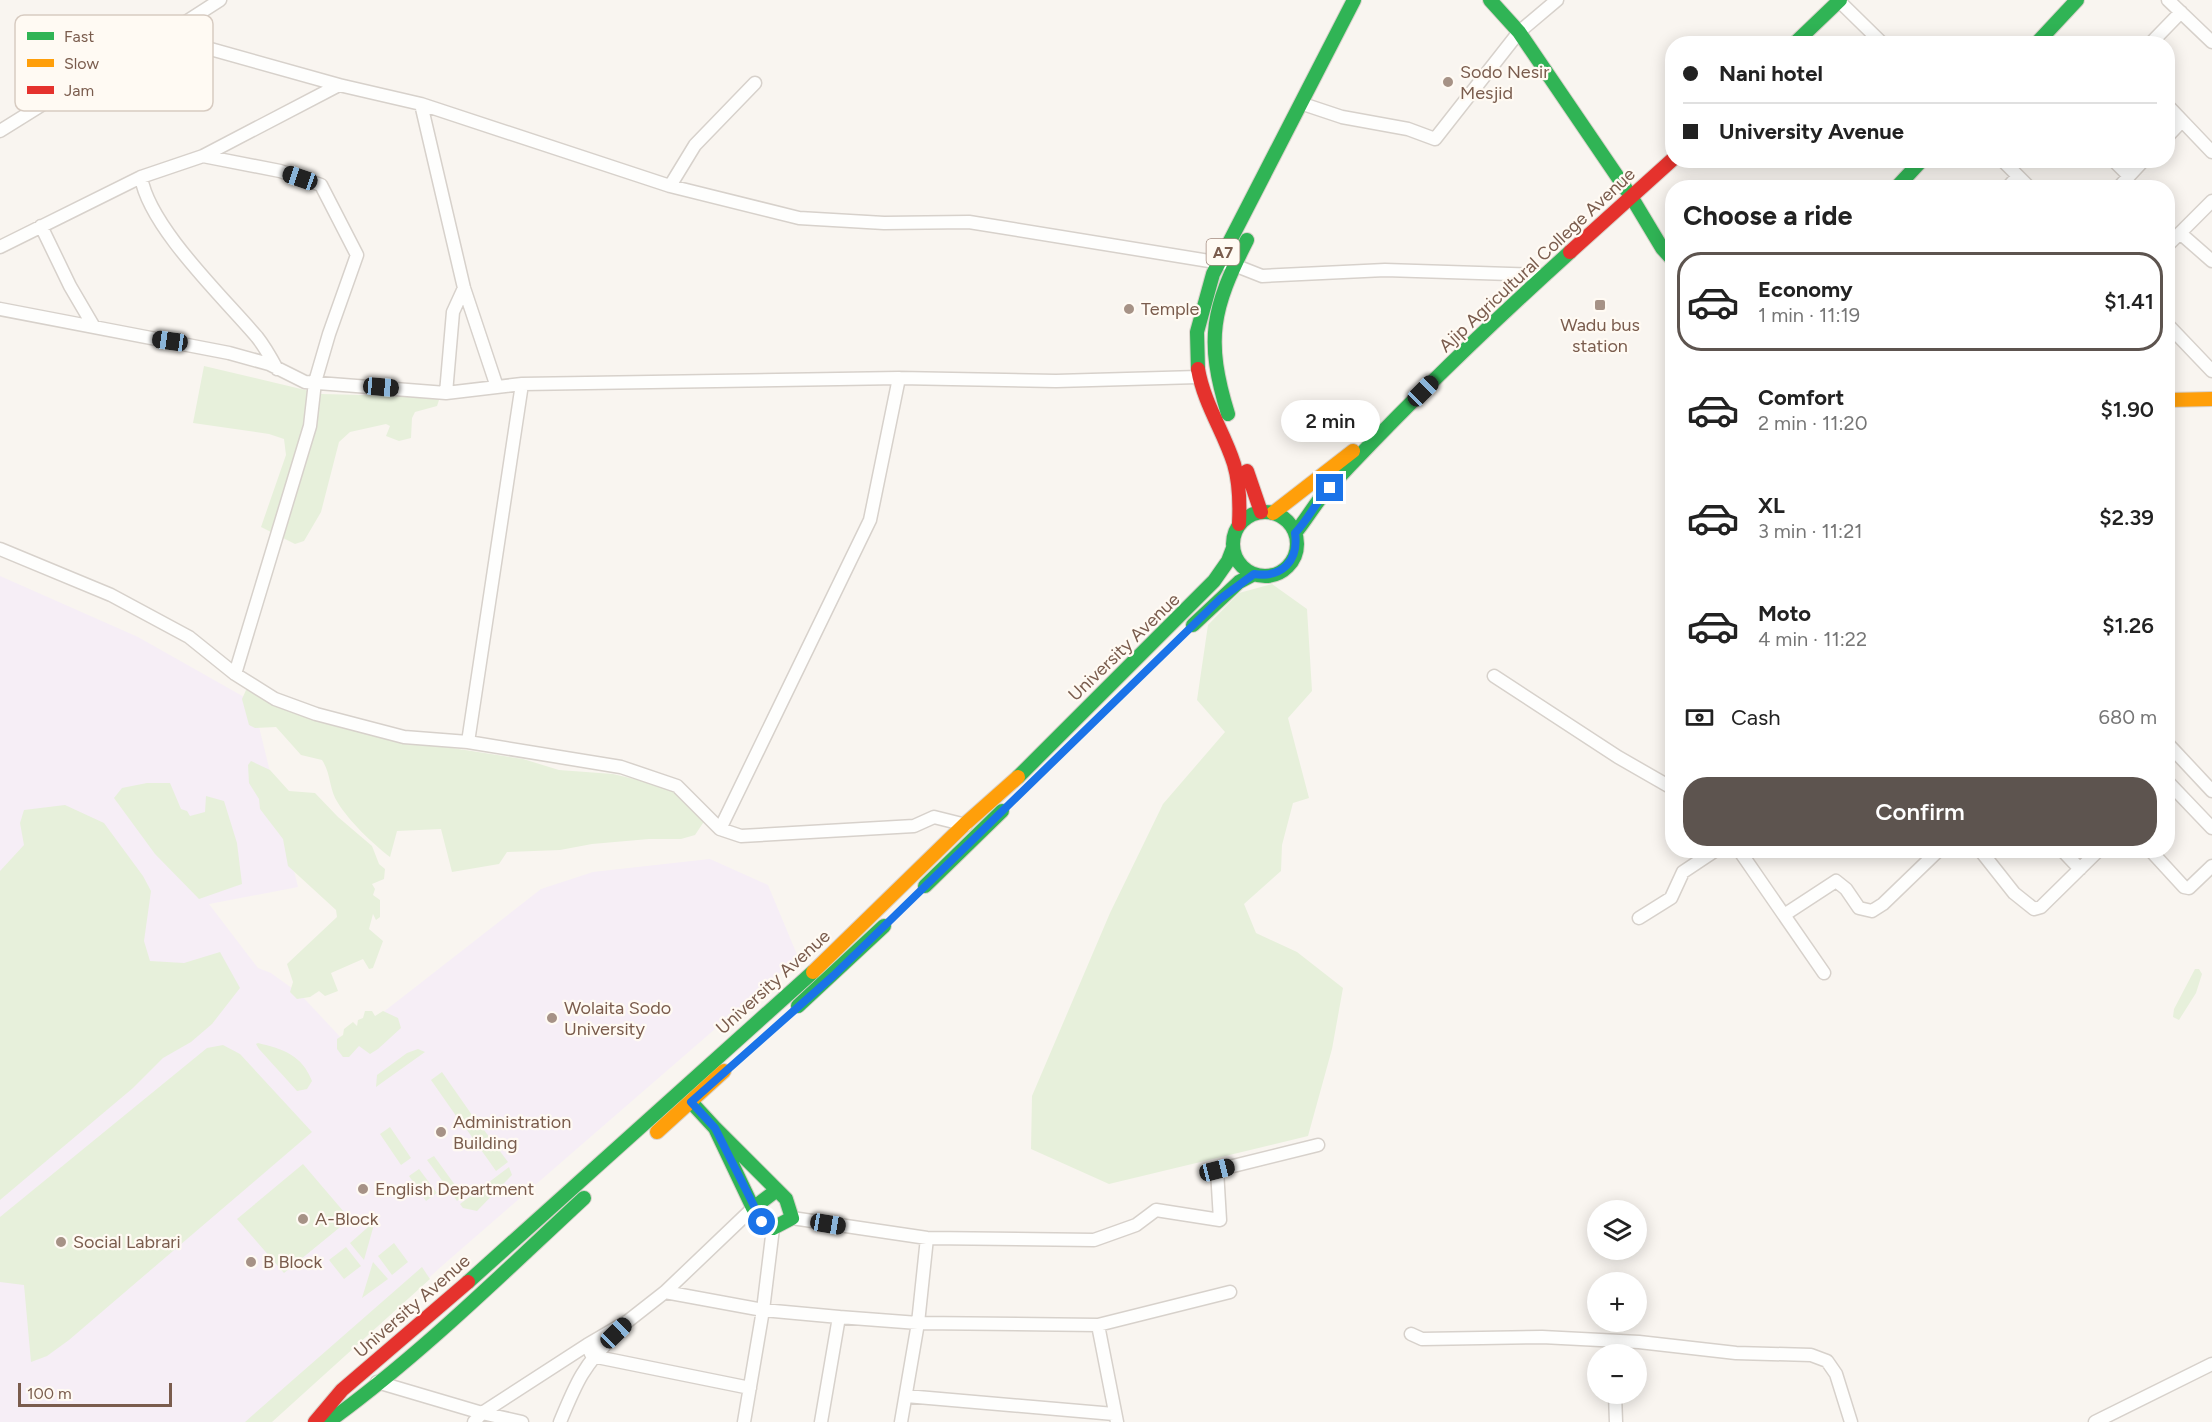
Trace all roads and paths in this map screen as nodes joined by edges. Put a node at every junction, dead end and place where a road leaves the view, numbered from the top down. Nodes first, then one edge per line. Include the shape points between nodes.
1 (220, 0) edge
2 (1354, 0) edge
3 (1369, 0) edge
4 (1490, 0) edge
5 (1557, 0) edge
6 (2077, 0) edge
7 (2168, 0) edge
8 (1839, 1) edge
9 (2181, 12) junction
10 (197, 15) edge
11 (1519, 32) junction
12 (1802, 36) edge
13 (1875, 36) edge
14 (2043, 36) edge
15 (2158, 36) edge
16 (2212, 42) edge
17 (213, 50) edge
18 (1340, 59) dead end
19 (755, 83) dead end
20 (339, 85) junction
21 (421, 104) junction
22 (1312, 108) junction
23 (32, 111) edge
24 (2175, 114) edge
25 (2182, 121) junction
26 (2175, 128) edge
27 (0, 131) edge
28 (2212, 152) edge
29 (203, 156) junction
30 (1665, 167) edge
31 (1915, 168) edge
32 (2010, 168) edge
33 (2121, 168) edge
34 (2136, 168) edge
35 (2018, 176) junction
36 (2129, 176) junction
37 (141, 177) junction
38 (1903, 180) edge
39 (2014, 180) edge
40 (2022, 180) edge
41 (2125, 180) edge
42 (670, 186) junction
43 (1632, 198) junction
44 (2212, 201) edge
45 (41, 226) junction
46 (1255, 226) dead end
47 (2180, 233) junction
48 (2175, 238) edge
49 (0, 248) edge
50 (1665, 251) edge
51 (2212, 261) edge
52 (1218, 262) junction
53 (1234, 265) junction
54 (1546, 275) junction
55 (464, 288) junction
56 (0, 309) edge
57 (94, 327) junction
58 (2175, 332) edge
59 (277, 369) junction
60 (2212, 371) edge
61 (1198, 377) junction
62 (899, 378) junction
63 (315, 382) junction
64 (522, 384) junction
65 (497, 387) junction
66 (446, 393) junction
67 (2212, 399) edge
68 (2175, 400) edge
69 (1376, 438) junction
70 (1267, 512) junction
71 (1239, 524) junction
72 (1295, 533) junction
73 (1233, 548) junction
74 (0, 549) edge
75 (1254, 574) junction
76 (1186, 631) dead end
77 (235, 674) junction
78 (1494, 676) dead end
79 (468, 742) junction
80 (2175, 751) edge
81 (1041, 774) dead end
82 (1665, 784) edge
83 (2175, 790) edge
84 (2212, 791) edge
85 (965, 824) junction
86 (2212, 828) edge
87 (720, 829) junction
88 (977, 836) junction
89 (1704, 858) edge
90 (1745, 858) edge
91 (1931, 858) edge
92 (1986, 858) edge
93 (2070, 858) edge
94 (2090, 858) edge
95 (2157, 858) edge
96 (2212, 866) edge
97 (2080, 869) junction
98 (912, 898) dead end
99 (896, 914) dead end
100 (1784, 915) junction
101 (1638, 918) dead end
102 (1824, 974) dead end
103 (752, 1046) dead end
104 (735, 1062) dead end
105 (691, 1102) junction
106 (715, 1128) junction
107 (1318, 1145) dead end
108 (631, 1155) dead end
109 (597, 1186) dead end
110 (777, 1190) junction
111 (753, 1208) junction
112 (792, 1218) junction
113 (773, 1228) junction
114 (927, 1238) junction
115 (476, 1275) junction
116 (487, 1288) junction
117 (665, 1292) junction
118 (1230, 1292) dead end
119 (763, 1310) junction
120 (839, 1317) junction
121 (918, 1323) junction
122 (1098, 1325) junction
123 (1411, 1334) dead end
124 (1614, 1341) joint
125 (590, 1350) junction
126 (2212, 1365) edge
127 (376, 1382) junction
128 (750, 1388) junction
129 (906, 1396) junction
130 (1615, 1404) edge
131 (478, 1418) edge
132 (1115, 1418) edge
133 (315, 1422) edge
134 (328, 1422) edge
135 (522, 1422) edge
136 (560, 1422) edge
137 (744, 1422) edge
138 (820, 1422) edge
139 (900, 1422) edge
140 (1616, 1422) edge
141 (1851, 1422) edge
142 (2095, 1422) edge

1 - 10 street
2 - 22 main road, A7
3 - 18 main road
4 - 11 main road
5 - 11 street
6 - 14 main road
7 - 9 street
8 - 12 main road
8 - 13 street
9 - 15 street
9 - 16 street
11 - 22 street via 1435,139 1408,129
11 - 43 main road
17 - 20 street
19 - 42 street via 695,145
20 - 21 street
20 - 29 street
21 - 42 street
21 - 55 street
22 - 52 main road, A7
23 - 27 street
24 - 25 street
25 - 26 street
25 - 28 street
29 - 37 street
29 - 63 street via 280,171 321,185 357,255
30 - 43 main road, Ajip Agricultural College Avenue
31 - 38 main road
32 - 35 street
33 - 36 street
34 - 36 street
35 - 39 street
35 - 40 street
36 - 41 street
37 - 45 street
37 - 59 street via 144,191 170,233 259,340
42 - 52 street via 799,218 969,222
43 - 50 main road
43 - 54 main road, Ajip Agricultural College Avenue
44 - 47 street
45 - 49 street
45 - 57 street
46 - 53 main road, A7
47 - 48 street
47 - 51 street
52 - 53 street
52 - 61 main road, A7 via 1196,333
53 - 54 street via 1262,276 1385,270
53 - 70 main road, A7 via 1218,306 1212,355 1216,380
54 - 69 main road, Ajip Agricultural College Avenue via 1486,328
55 - 65 street
55 - 66 street via 453,312
56 - 57 street
57 - 59 street via 188,343
58 - 60 street
59 - 63 street via 305,382
61 - 62 street via 1056,381
61 - 71 main road, A7 via 1233,462 1240,492
62 - 64 street
62 - 87 street via 870,520
63 - 66 street
63 - 77 street via 310,426
64 - 65 street
64 - 79 street
65 - 66 street
67 - 68 main road
69 - 70 main road
69 - 72 main road via 1364,456 1318,499 1307,521
70 - 71 main road via 1249,516
70 - 72 main road, A7 via 1282,517
71 - 73 main road, A7
72 - 75 main road via 1294,556 1287,566 1266,576
73 - 75 main road via 1236,559
73 - 85 main road, University Avenue / A7 via 1214,582 1192,605 1005,790
74 - 77 street via 111,595 189,636
75 - 76 main road, University Avenue
77 - 79 street via 275,699 316,714 404,737
78 - 82 street
79 - 87 street via 621,767 660,779 677,786
80 - 84 street
81 - 88 main road
83 - 86 street
85 - 87 street via 934,817 914,826 798,833 741,836
85 - 88 street
85 - 115 main road, University Avenue / A7 via 805,980
88 - 98 main road
89 - 101 street via 1683,872 1671,898
90 - 100 street
91 - 100 street via 1872,911 1859,908 1836,881
92 - 97 street via 2014,893 2034,909 2041,907
93 - 97 street
94 - 97 street
95 - 96 street via 2189,888
99 - 103 main road, University Avenue via 833,976
100 - 102 street
104 - 105 main road, University Avenue
105 - 106 main road
105 - 108 main road, University Avenue
106 - 110 main road
106 - 111 main road
107 - 114 street via 1217,1170 1220,1220 1156,1210 1136,1225 1094,1240
109 - 116 main road, University Avenue
110 - 111 main road
110 - 112 main road via 786,1199
111 - 113 main road via 762,1222
111 - 117 street
112 - 113 main road
112 - 114 street
113 - 119 street
114 - 121 street
115 - 116 main road
115 - 133 main road, University Avenue / A7 via 342,1390
116 - 127 main road, University Avenue
117 - 119 street
117 - 125 street
118 - 122 street
119 - 120 street
119 - 128 street
120 - 121 street
120 - 138 street
121 - 122 street
121 - 129 street
122 - 132 street
123 - 124 street via 1422,1339 1542,1337
124 - 141 street via 1818,1357 1827,1361 1836,1374
125 - 128 street
125 - 131 street
125 - 136 street
126 - 142 street
127 - 131 street
127 - 134 main road, University Avenue
128 - 137 street
129 - 132 street
129 - 139 street
130 - 140 street
131 - 135 street

